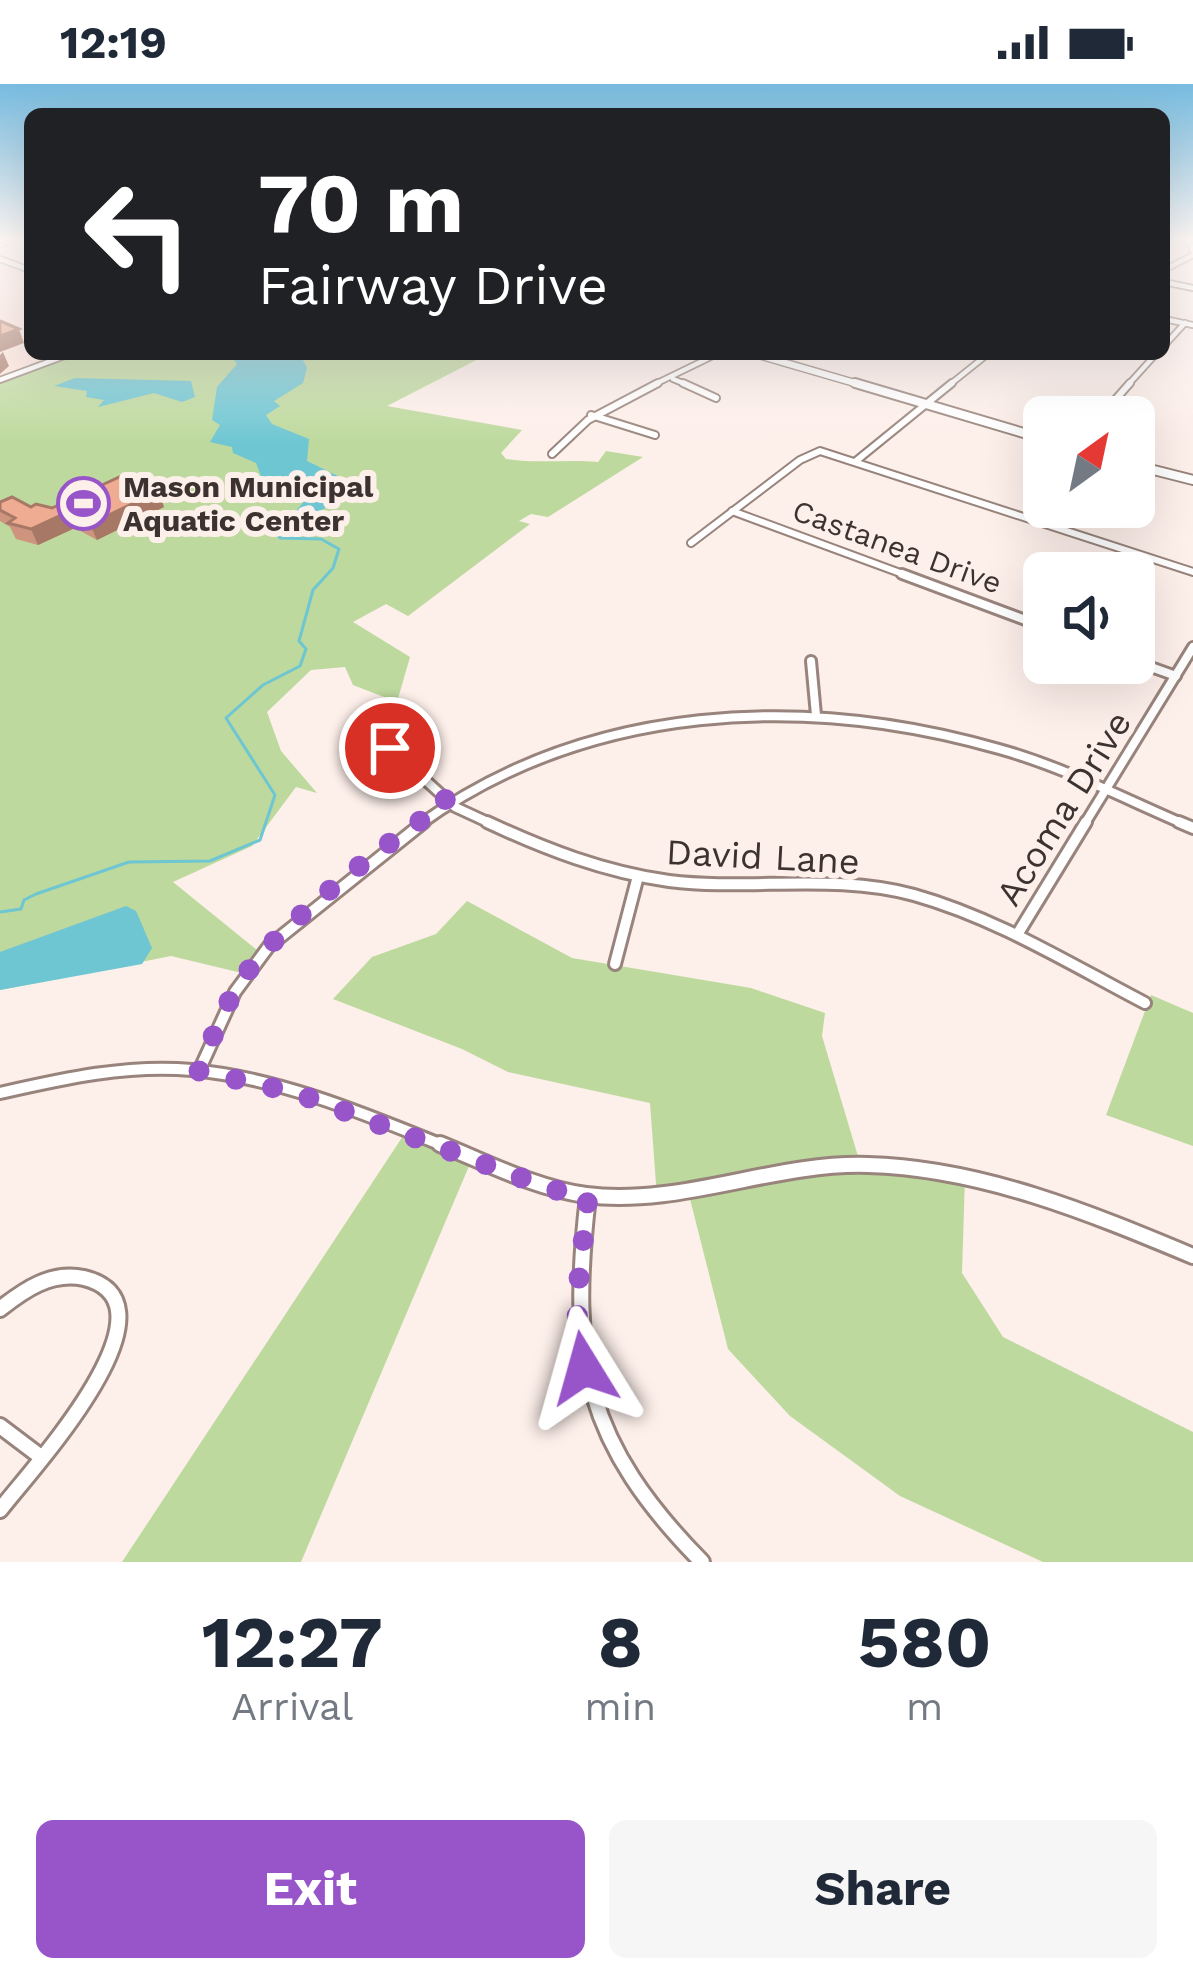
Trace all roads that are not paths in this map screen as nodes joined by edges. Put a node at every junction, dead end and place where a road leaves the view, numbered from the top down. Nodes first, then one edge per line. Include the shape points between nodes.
1 (54, 360) edge
2 (707, 360) edge
3 (776, 360) edge
4 (981, 360) edge
5 (1151, 360) edge
6 (0, 380) edge
7 (673, 380) junction
8 (1119, 396) edge
9 (716, 398) dead end
10 (927, 404) junction
11 (590, 415) junction
12 (1023, 433) edge
13 (655, 435) dead end
14 (552, 454) dead end
15 (856, 461) junction
16 (1155, 470) edge
17 (1193, 480) edge
18 (732, 511) junction
19 (691, 543) dead end
20 (1193, 572) edge
21 (1023, 619) edge
22 (1193, 647) edge
23 (811, 661) dead end
24 (1155, 668) edge
25 (1176, 676) junction
26 (816, 715) junction
27 (390, 748) dead end
28 (1106, 790) junction
29 (448, 802) junction
30 (1193, 828) edge
31 (638, 876) junction
32 (1017, 935) junction
33 (616, 964) dead end
34 (1145, 1003) dead end
35 (199, 1071) junction
36 (0, 1094) edge
37 (588, 1197) junction
38 (1193, 1256) edge
39 (0, 1309) edge
40 (0, 1426) edge
41 (41, 1456) junction
42 (0, 1510) edge
43 (702, 1562) edge

1 - 6 street
2 - 7 street
3 - 10 street
4 - 10 street
5 - 8 street
7 - 9 street
7 - 11 street
10 - 12 street
10 - 15 street
11 - 13 street
11 - 14 street
15 - 18 street via 812,452
15 - 20 street
16 - 17 street
18 - 19 street
18 - 21 street, Castanea Drive
22 - 25 street, Acoma Drive
23 - 26 street
24 - 25 street
25 - 28 street, Acoma Drive
26 - 28 street via 958,737
26 - 29 street via 719,716 623,730 523,763
27 - 29 street, David Lane
28 - 30 street
28 - 32 street, Acoma Drive
29 - 31 street, David Lane via 524,843
29 - 35 street via 262,954 227,1004
31 - 32 street, David Lane via 895,890
31 - 33 street
32 - 34 street, David Lane
35 - 36 street via 110,1071
35 - 37 street via 296,1093
37 - 38 street via 657,1197 798,1167 902,1166 1019,1191
37 - 43 street via 576,1306 591,1393 624,1469
39 - 41 street via 38,1281 74,1274 103,1284 119,1310 120,1333 105,1371
40 - 41 street
41 - 42 street

